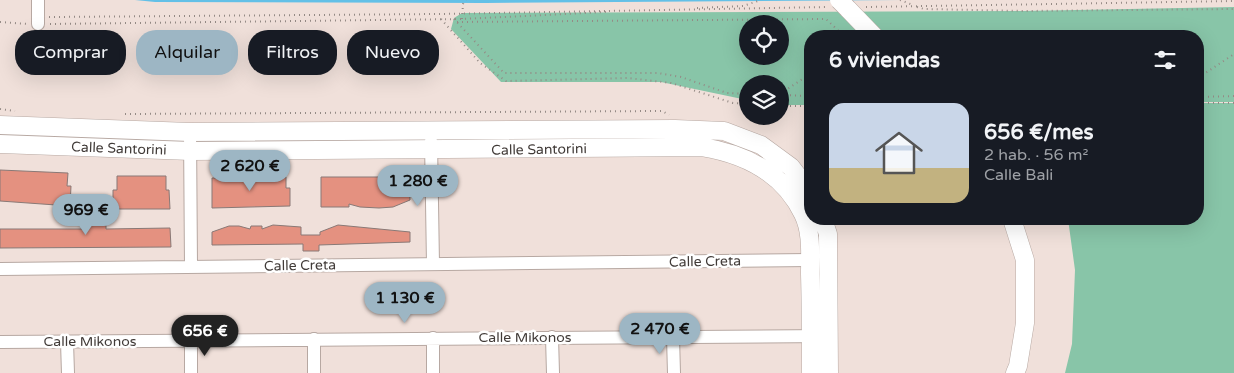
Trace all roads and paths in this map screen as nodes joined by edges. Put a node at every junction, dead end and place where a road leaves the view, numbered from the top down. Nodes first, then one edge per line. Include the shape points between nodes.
1 (38, 0) edge
2 (466, 0) edge
3 (761, 0) edge
4 (900, 0) edge
5 (1234, 1) edge
6 (847, 6) edge
7 (1234, 10) edge
8 (462, 13) junction
9 (441, 18) junction
10 (454, 18) junction
11 (462, 19) junction
12 (38, 20) junction
13 (0, 22) edge
14 (457, 22) junction
15 (838, 30) edge
16 (869, 30) edge
17 (1234, 54) edge
18 (1204, 74) edge
19 (804, 78) edge
20 (789, 89) edge
21 (739, 94) edge
22 (789, 95) edge
23 (804, 96) edge
24 (1234, 96) edge
25 (1204, 97) edge
26 (739, 103) edge
27 (1204, 103) edge
28 (1234, 103) edge
29 (789, 106) edge
30 (804, 106) edge
31 (0, 125) edge
32 (430, 131) junction
33 (190, 132) junction
34 (0, 144) edge
35 (431, 150) junction
36 (191, 151) junction
37 (804, 184) edge
38 (804, 217) edge
39 (807, 225) edge
40 (825, 225) edge
41 (1014, 225) edge
42 (810, 260) junction
43 (433, 264) junction
44 (191, 266) junction
45 (0, 269) edge
46 (811, 336) junction
47 (829, 336) junction
48 (552, 337) junction
49 (673, 337) junction
50 (433, 338) junction
51 (314, 339) junction
52 (191, 341) junction
53 (0, 342) edge
54 (68, 342) junction
55 (68, 373) edge
56 (191, 373) edge
57 (314, 373) edge
58 (433, 373) edge
59 (552, 373) edge
60 (674, 373) edge
61 (811, 373) edge
62 (829, 373) edge
63 (1015, 373) edge

1 - 12 street
2 - 8 path
3 - 11 path via 743,6
4 - 7 path via 924,9
5 - 6 path
6 - 8 path
6 - 16 street
8 - 11 path
8 - 12 path
9 - 10 path
9 - 12 path
9 - 26 path via 480,63 506,80 628,78 672,83
10 - 11 path
10 - 14 path
12 - 13 path
14 - 15 path via 826,19
14 - 21 path via 504,73 658,73
17 - 18 path
19 - 20 path
22 - 23 path
24 - 25 path
27 - 28 path
29 - 30 path
31 - 33 street, Calle Santorini
32 - 33 street, Calle Santorini
32 - 35 street
32 - 37 street, Calle Santorini via 675,129 724,132 761,145 791,167
33 - 36 street
34 - 36 street, Calle Santorini
35 - 36 street, Calle Santorini
35 - 38 street, Calle Santorini via 702,147 743,157 761,167 793,196
35 - 43 street
36 - 44 street
39 - 42 street, Calle Santorini
40 - 47 street via 828,234
41 - 63 street via 1025,260 1025,323
42 - 43 street, Calle Creta
42 - 46 street, Calle Santorini
43 - 44 street, Calle Creta
44 - 45 street, Calle Creta
46 - 47 street, Calle Mikonos
46 - 49 street, Calle Mikonos
46 - 61 street, Calle Santorini
47 - 62 street
48 - 49 street, Calle Mikonos
48 - 50 street, Calle Mikonos
48 - 59 street
49 - 60 street
50 - 51 street, Calle Mikonos
50 - 58 street
51 - 52 street, Calle Mikonos
51 - 57 street
52 - 54 street, Calle Mikonos
52 - 56 street
53 - 54 street, Calle Mikonos
54 - 55 street

